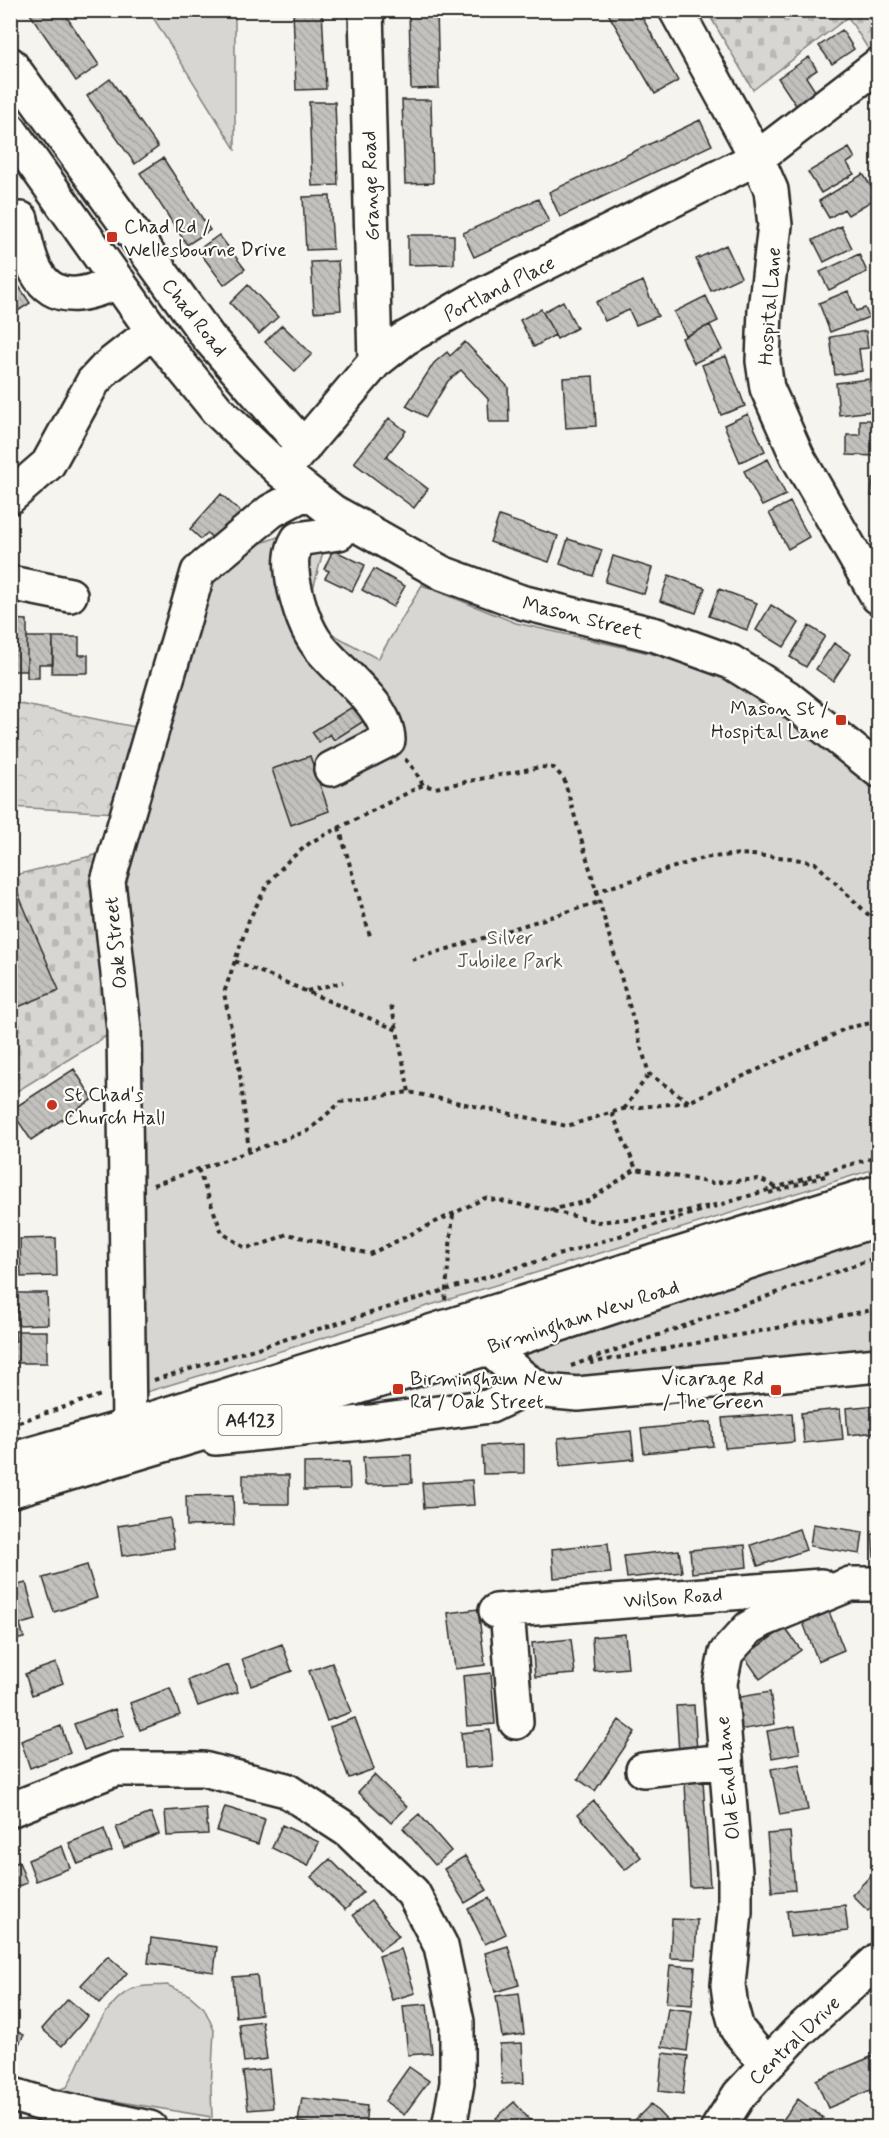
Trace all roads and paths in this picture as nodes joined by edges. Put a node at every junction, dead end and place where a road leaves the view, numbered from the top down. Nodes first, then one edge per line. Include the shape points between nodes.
1 (366, 10) edge
2 (676, 10) edge
3 (10, 64) edge
4 (879, 65) edge
5 (10, 130) edge
6 (757, 158) junction
7 (55, 193) junction
8 (16, 219) edge
9 (119, 282) junction
10 (153, 331) junction
11 (375, 362) junction
12 (304, 447) junction
13 (294, 482) junction
14 (10, 497) edge
15 (348, 520) junction
16 (10, 583) edge
17 (70, 595) dead end
18 (879, 597) edge
19 (388, 740) junction
20 (331, 769) dead end
21 (879, 770) edge
22 (423, 785) junction
23 (339, 827) junction
24 (595, 892) junction
25 (599, 902) junction
26 (879, 924) edge
27 (370, 936) dead end
28 (412, 960) dead end
29 (235, 961) junction
30 (343, 982) dead end
31 (307, 992) junction
32 (391, 1006) dead end
33 (879, 1025) edge
34 (397, 1030) junction
35 (649, 1074) junction
36 (409, 1092) junction
37 (689, 1102) junction
38 (623, 1109) junction
39 (612, 1113) junction
40 (249, 1151) junction
41 (879, 1157) edge
42 (198, 1169) junction
43 (636, 1170) junction
44 (780, 1189) junction
45 (879, 1191) edge
46 (127, 1194) junction
47 (744, 1198) junction
48 (549, 1210) junction
49 (453, 1214) junction
50 (879, 1220) edge
51 (879, 1257) edge
52 (446, 1289) junction
53 (879, 1309) edge
54 (479, 1316) junction
55 (443, 1328) junction
56 (489, 1348) junction
57 (879, 1365) edge
58 (526, 1381) junction
59 (129, 1386) junction
60 (10, 1425) edge
61 (129, 1426) junction
62 (173, 1442) junction
63 (10, 1460) edge
64 (10, 1491) edge
65 (864, 1584) edge
66 (516, 1722) dead end
67 (725, 1761) junction
68 (643, 1770) dead end
69 (10, 1810) edge
70 (879, 1960) edge
71 (767, 2065) junction
72 (10, 2094) edge
73 (150, 2127) edge
74 (449, 2127) edge
75 (718, 2127) edge

1 - 11 main road, Grange Road
2 - 6 main road, Hospital Lane
3 - 12 main road, Chad Road via 208,337
4 - 6 main road, Portland Place
5 - 7 main road, Chad Road
6 - 11 main road, Portland Place via 478,297 404,339
6 - 18 main road, Hospital Lane via 771,190 775,225 765,310 763,361 767,388 796,456
7 - 8 main road
7 - 9 main road, Chad Road
8 - 9 main road via 33,267 53,290 77,294
9 - 10 main road, Chad Road
10 - 13 main road, Chad Road via 217,410
10 - 14 main road via 93,382 48,464
11 - 12 main road, Portland Place
12 - 13 main road, Portland Place
13 - 15 main road, Mason Street
13 - 46 main road, Oak Street via 271,511 198,572 108,881 124,1029
15 - 19 main road via 339,533 298,540 291,564 297,600 317,643 378,710
15 - 21 main road, Mason Street via 442,573 521,602 656,635 731,662 787,697
16 - 17 main road
19 - 20 main road
19 - 22 path
22 - 23 path
22 - 24 path via 435,788 540,766 554,768 564,779
23 - 27 path
23 - 29 path via 311,842 268,883
24 - 25 path
24 - 26 path via 703,858 740,854 790,858 815,863
25 - 28 path
25 - 35 path
29 - 31 path
29 - 40 path via 224,993 239,1067
30 - 31 path
31 - 34 path
32 - 34 path
33 - 37 path via 846,1028
34 - 36 path
35 - 37 path
35 - 38 path
36 - 39 path via 567,1126
36 - 40 path via 341,1102 308,1131
37 - 38 path
38 - 39 path
39 - 43 path
40 - 42 path
41 - 44 path
42 - 46 path
42 - 49 path via 222,1233 245,1248 287,1234 370,1254
43 - 44 path via 712,1183 759,1179
43 - 48 path via 588,1201
44 - 47 path
45 - 54 main road, Birmingham New Road / A4123
46 - 59 main road, Oak Street
47 - 48 path via 671,1215 598,1222
47 - 52 path
48 - 49 path via 484,1198
49 - 52 path
50 - 56 main road, Birmingham New Road / A4123
51 - 53 path via 562,1369
52 - 55 path
52 - 59 path via 182,1373
54 - 55 main road, Birmingham New Road / A4123
54 - 56 main road
55 - 61 main road, Birmingham New Road / A4123
56 - 58 main road
56 - 62 main road, Birmingham New Road / A4123
57 - 58 main road via 578,1394 545,1391
58 - 62 main road via 511,1396 490,1407
59 - 60 path
59 - 61 main road, Oak Street
61 - 63 main road, Birmingham New Road / A4123
62 - 64 main road, Birmingham New Road / A4123
65 - 66 main road, Wilson Road via 502,1610
65 - 67 main road, Old End Lane via 763,1620 749,1628 726,1653 720,1683
67 - 68 main road
67 - 71 main road, Old End Lane via 735,1871 730,2007 737,2028
69 - 74 main road via 115,1769 203,1769 286,1790 349,1831 413,1893 441,1946 456,2022 457,2083
70 - 71 main road, Central Drive
71 - 75 main road, Central Drive via 739,2095
72 - 73 main road

